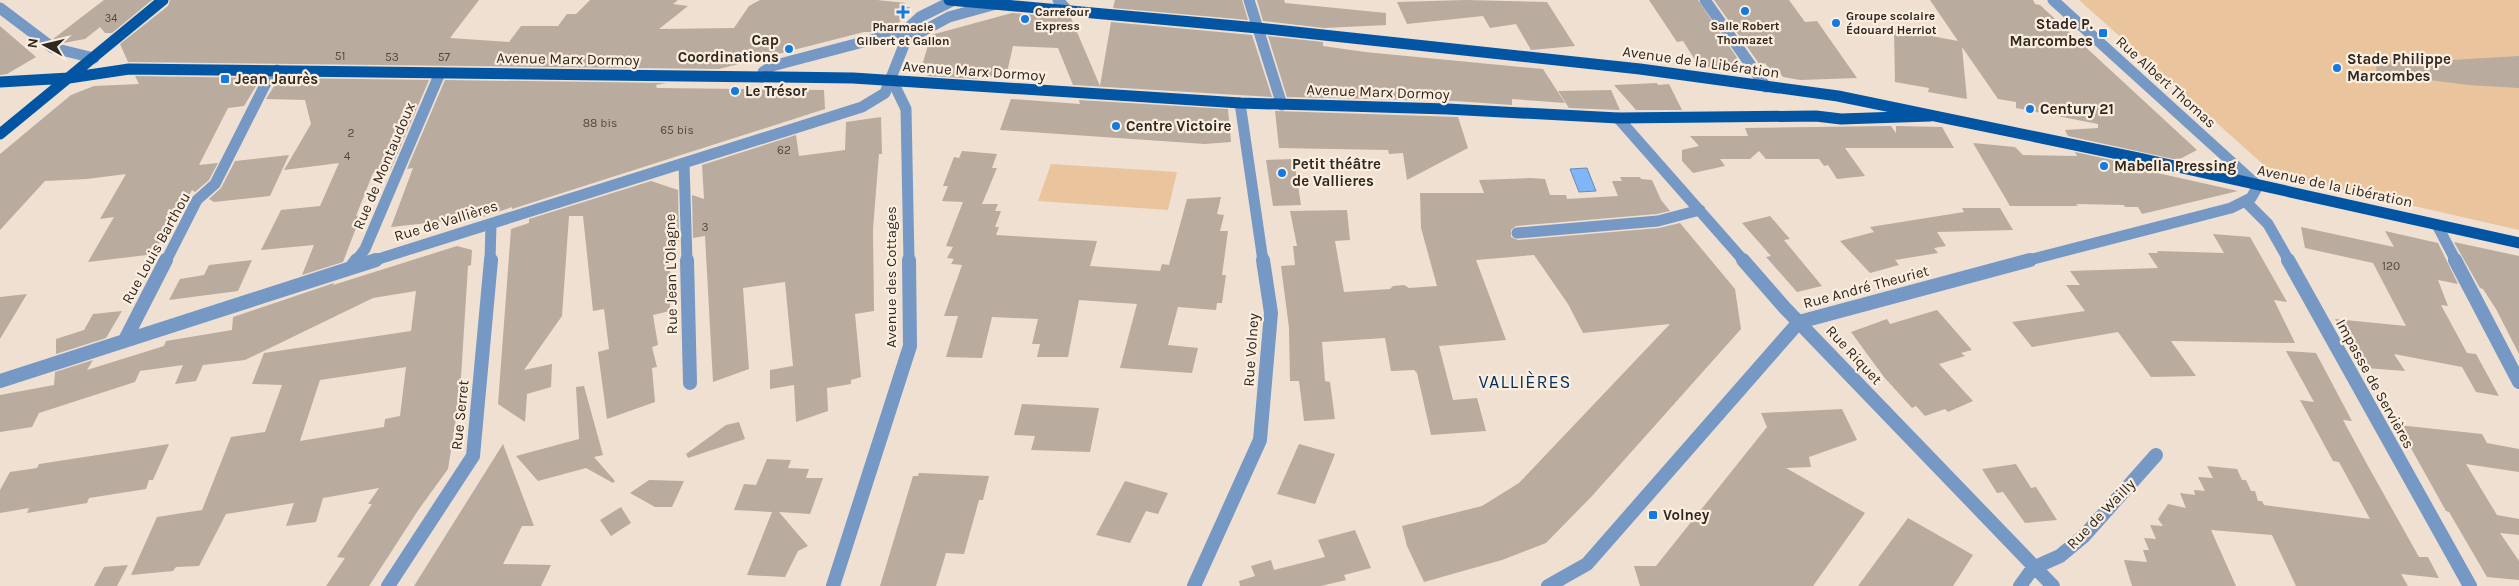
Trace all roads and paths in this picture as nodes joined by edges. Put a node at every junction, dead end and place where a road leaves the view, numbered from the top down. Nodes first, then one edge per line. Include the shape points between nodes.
1 (164, 0) edge
2 (951, 0) edge
3 (1007, 0) edge
4 (1058, 0) edge
5 (1249, 0) edge
6 (1705, 0) edge
7 (2053, 0) edge
8 (993, 4) junction
9 (0, 8) edge
10 (1067, 10) junction
11 (1258, 28) junction
12 (906, 35) junction
13 (94, 58) junction
14 (129, 69) junction
15 (277, 70) junction
16 (440, 73) junction
17 (762, 77) junction
18 (69, 78) junction
19 (892, 80) junction
20 (0, 82) edge
21 (1766, 87) junction
22 (1805, 93) junction
23 (1240, 103) junction
24 (1282, 105) junction
25 (1816, 116) junction
26 (1930, 116) junction
27 (1618, 118) junction
28 (0, 134) edge
29 (684, 163) junction
30 (2258, 186) junction
31 (2246, 202) junction
32 (1700, 210) junction
33 (492, 224) junction
34 (2438, 226) junction
35 (1517, 233) dead end
36 (2519, 244) edge
37 (351, 268) junction
38 (1799, 322) junction
39 (125, 340) junction
40 (0, 381) edge
41 (2519, 382) edge
42 (690, 383) dead end
43 (2156, 455) dead end
44 (2033, 568) junction
45 (388, 586) edge
46 (833, 586) edge
47 (1194, 586) edge
48 (1548, 586) edge
49 (2020, 586) edge
50 (2053, 586) edge
51 (2470, 586) edge

1 - 13 main road
2 - 8 main road, Avenue de la Libération
2 - 12 street via 920,17
3 - 8 street
4 - 10 street
5 - 11 street
6 - 21 street
7 - 30 street, Rue Albert Thomas
8 - 10 main road, Avenue de la Libération
8 - 12 street via 949,17
9 - 13 street via 53,48
10 - 11 main road, Avenue de la Libération
11 - 21 main road, Avenue de la Libération via 1640,69
11 - 24 street
12 - 17 street via 772,66 763,72
12 - 19 street
13 - 14 main road, Avenue Marx Dormoy
13 - 18 main road
14 - 15 main road, Avenue Marx Dormoy
14 - 18 main road, Avenue Marx Dormoy
15 - 16 main road, Avenue Marx Dormoy
15 - 39 street, Rue Louis Barthou via 268,79 215,184 197,200
16 - 17 main road, Avenue Marx Dormoy
16 - 37 street, Rue de Montaudoux via 365,249
17 - 19 main road, Avenue Marx Dormoy
18 - 20 main road, Avenue Marx Dormoy
18 - 28 main road
19 - 23 main road, Avenue Marx Dormoy
19 - 29 street, Rue de Vallières via 885,93 862,107
19 - 46 street, Avenue des Cottages via 906,109 910,346
21 - 22 main road, Avenue de la Libération
22 - 25 main road via 1822,100 1826,107
22 - 26 main road, Avenue de la Libération via 1897,107
23 - 24 main road, Avenue Marx Dormoy
23 - 47 street, Rue Volney via 1271,313 1260,440
24 - 27 main road, Avenue Marx Dormoy
25 - 26 main road, Avenue Marx Dormoy via 1842,119
25 - 27 main road, Avenue Marx Dormoy
26 - 30 main road, Avenue de la Libération
27 - 32 street, Rue Riquet
29 - 33 street, Rue de Vallières
29 - 42 street, Rue Jean L'Olagne
30 - 31 street via 2255,195
30 - 34 main road, Avenue de la Libération
31 - 38 street, Rue André Theuriet
31 - 51 street, Impasse de Servières via 2268,224
32 - 35 street via 1658,221
32 - 38 street, Rue Riquet
33 - 37 street, Rue de Vallières
33 - 45 street, Rue Serret via 473,456
34 - 36 main road, Avenue de la Libération
34 - 41 street
37 - 39 street, Rue de Vallières
38 - 44 street, Rue Riquet
38 - 48 street, Rue André Theuriet via 1588,564
39 - 40 street, Rue de Vallières
43 - 44 street, Rue de Wailly via 2084,536 2060,556
44 - 49 street
44 - 50 street, Rue Riquet

